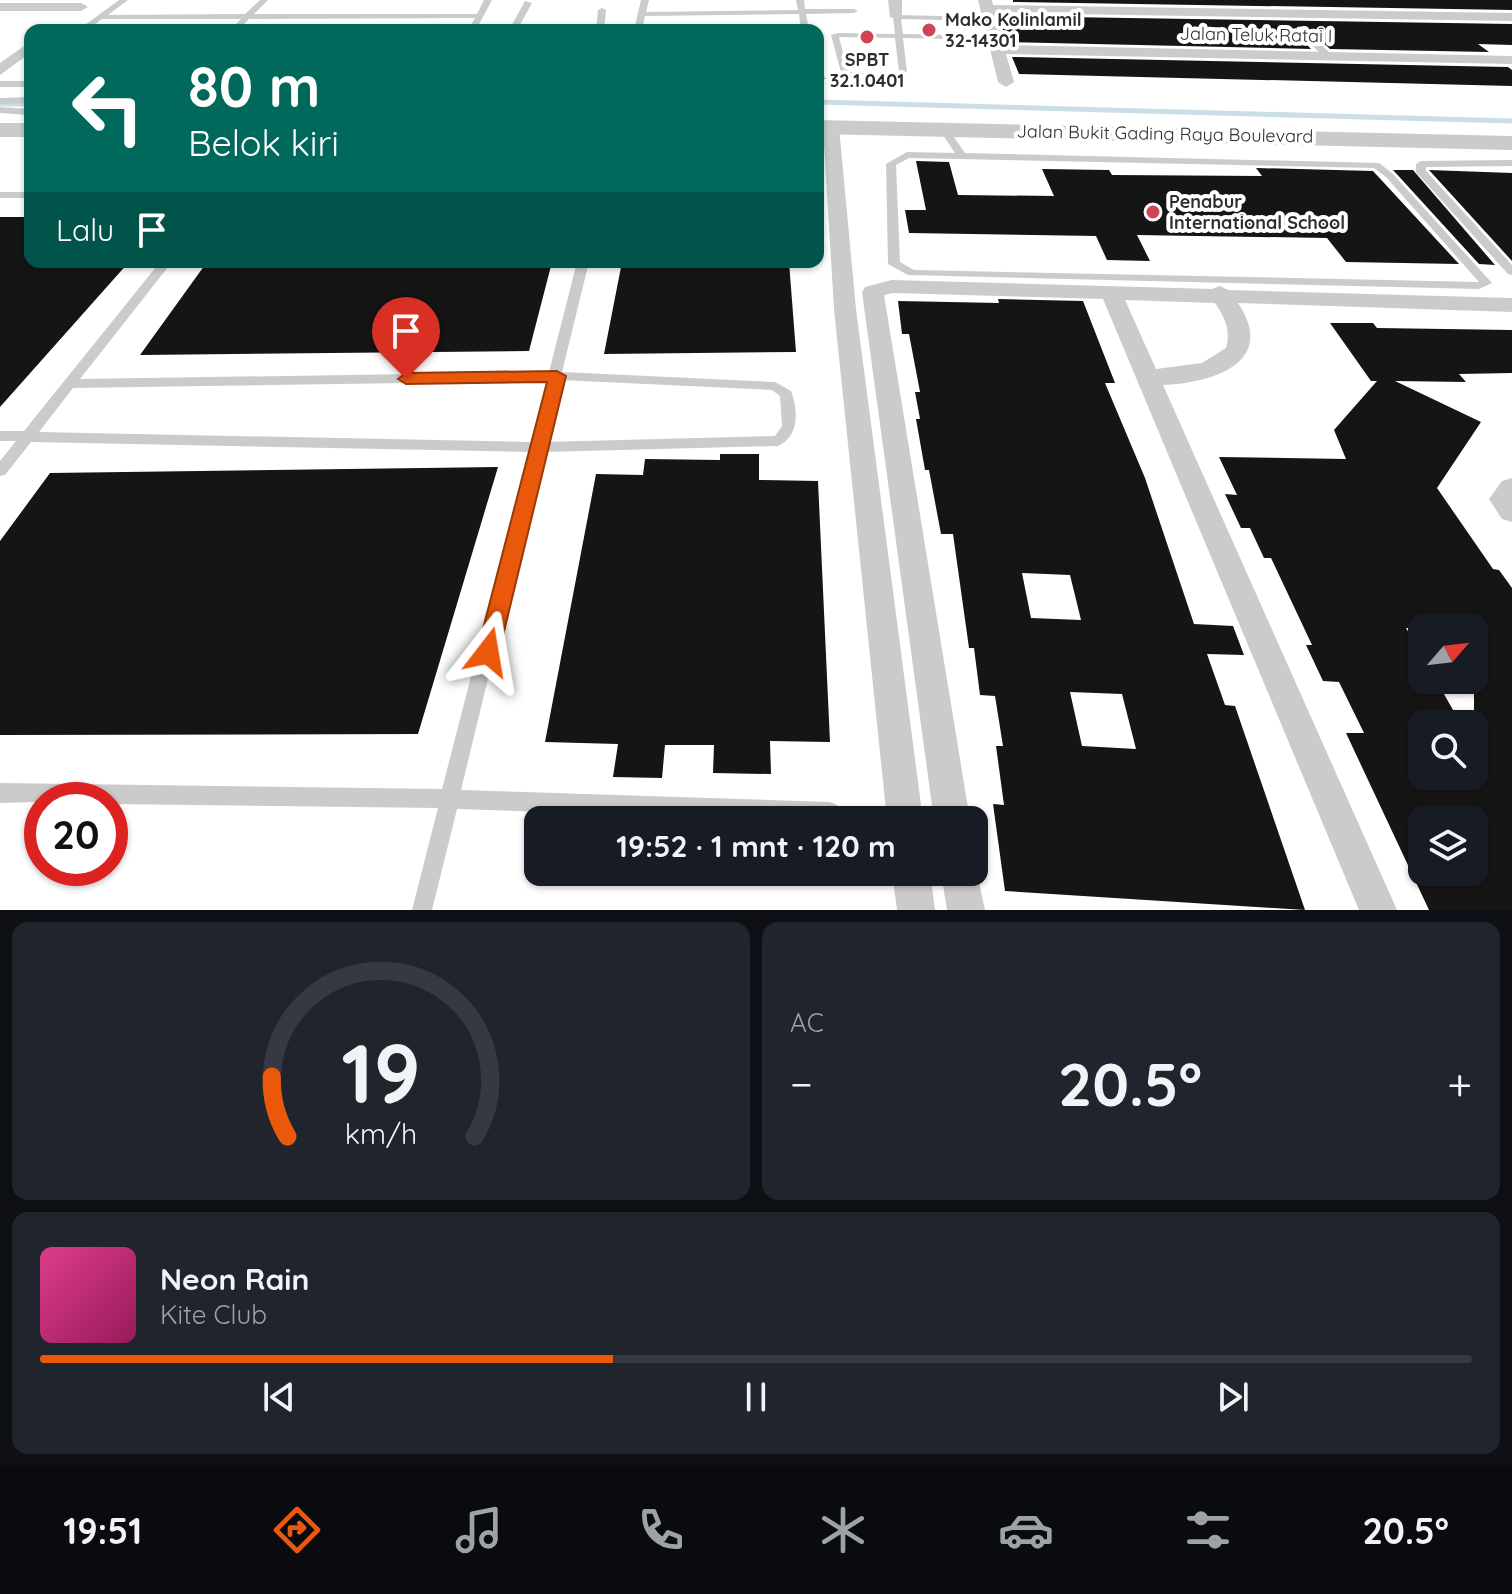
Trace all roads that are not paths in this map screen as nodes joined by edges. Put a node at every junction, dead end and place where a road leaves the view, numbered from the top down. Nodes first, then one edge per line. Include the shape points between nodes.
1 (124, 0) edge
2 (264, 0) edge
3 (488, 0) edge
4 (645, 0) edge
5 (800, 0) edge
6 (895, 0) edge
7 (528, 3) dead end
8 (86, 4) edge
9 (0, 7) edge
10 (985, 9) edge
11 (602, 10) dead end
12 (854, 11) dead end
13 (803, 13) junction
14 (642, 14) junction
15 (248, 16) junction
16 (479, 16) junction
17 (100, 17) junction
18 (897, 17) junction
19 (1512, 17) edge
20 (61, 22) dead end
21 (90, 24) edge
22 (240, 24) edge
23 (475, 24) edge
24 (516, 24) edge
25 (601, 24) edge
26 (640, 24) edge
27 (804, 24) edge
28 (1302, 31) dead end
29 (897, 35) junction
30 (952, 37) dead end
31 (998, 49) junction
32 (24, 51) edge
33 (1329, 57) junction
34 (1512, 60) edge
35 (0, 70) edge
36 (1006, 82) dead end
37 (0, 84) edge
38 (24, 84) edge
39 (24, 100) edge
40 (0, 101) edge
41 (0, 110) edge
42 (24, 112) edge
43 (825, 127) edge
44 (944, 129) junction
45 (0, 130) edge
46 (24, 130) edge
47 (1319, 138) junction
48 (1512, 143) edge
49 (962, 156) junction
50 (1339, 163) junction
51 (1512, 163) edge
52 (0, 195) edge
53 (24, 195) edge
54 (161, 268) edge
55 (582, 268) edge
56 (1512, 272) edge
57 (1110, 291) junction
58 (1220, 293) junction
59 (1512, 305) edge
60 (557, 376) junction
61 (1146, 377) junction
62 (73, 384) junction
63 (30, 435) junction
64 (0, 436) edge
65 (539, 447) junction
66 (0, 471) edge
67 (1512, 488) edge
68 (1512, 511) edge
69 (0, 793) edge
70 (450, 799) junction
71 (655, 806) edge
72 (903, 806) edge
73 (950, 806) edge
74 (913, 886) edge
75 (962, 886) edge
76 (422, 910) edge
77 (916, 910) edge
78 (966, 910) edge
79 (1378, 910) edge

1 - 17 lane
2 - 15 lane
3 - 16 lane
4 - 14 lane
5 - 13 lane
6 - 18 street
7 - 24 lane
8 - 9 street
8 - 20 street
10 - 18 lane
10 - 19 street
10 - 31 street
11 - 25 lane
12 - 13 lane
13 - 14 lane
13 - 27 lane
14 - 26 lane
15 - 16 lane
15 - 17 lane
15 - 22 lane
16 - 23 lane
17 - 21 lane
18 - 29 lane
28 - 33 lane
29 - 29 lane via 835,36 842,71 853,77 900,76
29 - 30 lane
31 - 33 street, Jalan Teluk Ratai I
31 - 36 street
32 - 35 street
33 - 34 street, Jalan Teluk Ratai I
37 - 38 lane
39 - 40 lane
41 - 42 lane
43 - 44 street, Jalan Bukit Gading Raya Boulevard
43 - 72 street
44 - 47 street, Jalan Bukit Gading Raya Boulevard
44 - 49 lane
45 - 46 street
47 - 48 street, Jalan Bukit Gading Raya Boulevard
47 - 50 lane
49 - 50 lane
49 - 50 lane via 907,155 891,164 894,264 900,269 1484,286 1483,278 1382,168
51 - 56 lane via 1421,164 1421,172
52 - 53 lane
54 - 62 lane
55 - 60 lane
57 - 58 street
57 - 61 street
57 - 73 street via 892,286 878,288 871,296
58 - 59 street
58 - 61 street via 1242,330 1239,347 1227,362 1206,373
60 - 62 lane
60 - 65 lane
60 - 65 lane via 775,386 786,394 790,425 778,441
61 - 79 street
62 - 63 lane
63 - 64 lane
63 - 65 lane
63 - 66 lane
65 - 70 lane
67 - 68 street via 1503,499
69 - 70 lane
70 - 71 lane
70 - 76 lane
74 - 77 street
75 - 78 street

